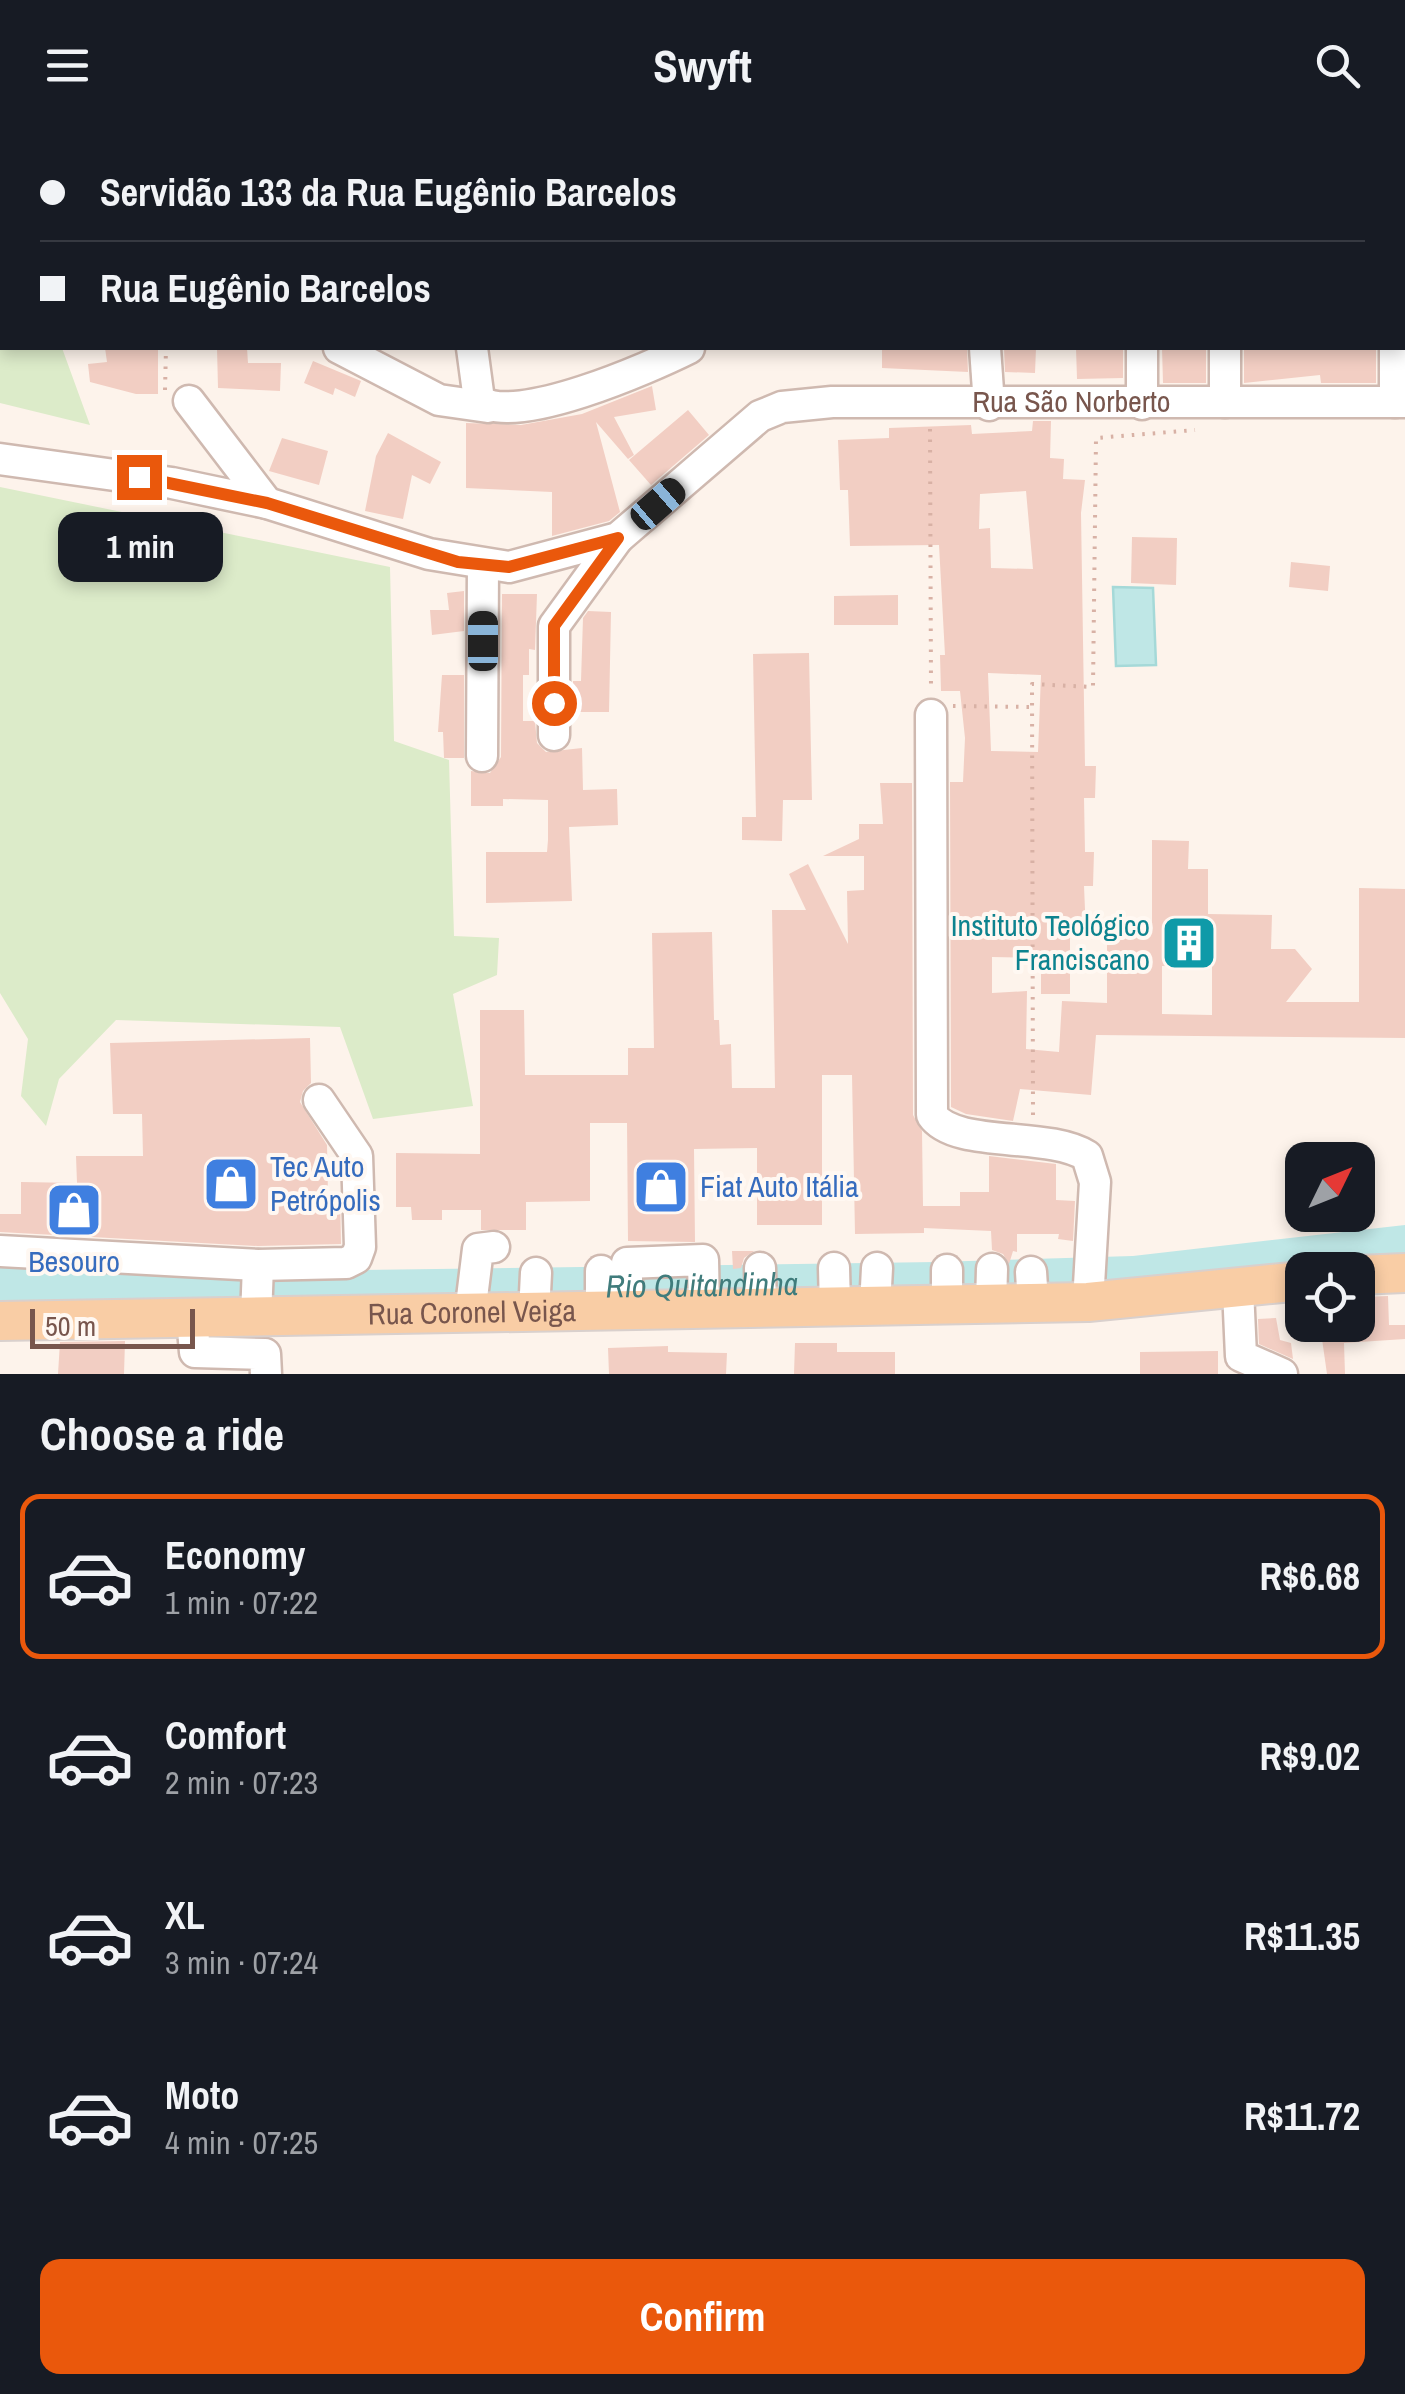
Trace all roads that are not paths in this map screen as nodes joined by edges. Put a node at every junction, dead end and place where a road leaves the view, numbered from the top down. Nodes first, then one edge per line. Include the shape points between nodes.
1 (343, 350) edge
2 (472, 350) edge
3 (684, 350) edge
4 (985, 350) edge
5 (1142, 350) edge
6 (1225, 350) edge
7 (1395, 350) edge
8 (190, 401) road end
9 (1225, 402) junction
10 (1400, 402) edge
11 (989, 404) junction
12 (1142, 404) junction
13 (488, 407) junction
14 (0, 459) edge
15 (267, 503) junction
16 (618, 538) junction
17 (484, 565) junction
18 (931, 715) road end
19 (554, 735) dead end
20 (482, 756) dead end
21 (319, 1100) dead end
22 (486, 1248) dead end
23 (0, 1252) edge
24 (258, 1265) junction
25 (760, 1268) dead end
26 (834, 1268) dead end
27 (1405, 1273) edge
28 (1375, 1274) edge
29 (1285, 1283) edge
30 (1231, 1290) junction
31 (614, 1291) junction
32 (703, 1302) junction
33 (1088, 1302) junction
34 (471, 1305) junction
35 (761, 1308) junction
36 (835, 1308) junction
37 (192, 1318) junction
38 (256, 1318) junction
39 (0, 1320) edge
40 (266, 1374) edge
41 (1226, 1374) edge
42 (1282, 1374) edge

1 - 13 street via 439,400
2 - 13 street via 473,382
3 - 13 street via 616,380 509,409
4 - 11 street
5 - 12 street
6 - 9 street
7 - 10 street
8 - 15 street
9 - 10 street, Rua São Norberto
9 - 12 street, Rua São Norberto
11 - 12 street, Rua São Norberto
11 - 16 street, Rua São Norberto via 782,407 744,428
14 - 15 street
15 - 17 street
16 - 17 street via 509,567
16 - 19 street via 554,626
17 - 20 street
18 - 33 street via 932,1115 950,1130 1033,1140 1087,1156 1095,1182
21 - 24 street via 358,1156 356,1258
22 - 34 street
23 - 24 street
24 - 38 street
25 - 35 street
26 - 36 street
27 - 28 main road
29 - 30 main road, Rua Coronel Veiga
30 - 33 main road, Rua Coronel Veiga
30 - 41 street
30 - 42 street via 1241,1356
31 - 32 main road, Rua Coronel Veiga
31 - 32 street via 703,1260
31 - 34 main road, Rua Coronel Veiga via 535,1293
32 - 35 main road, Rua Coronel Veiga
33 - 36 main road, Rua Coronel Veiga via 1032,1289 876,1289
34 - 38 main road, Rua Coronel Veiga
35 - 36 main road, Rua Coronel Veiga
37 - 38 main road, Rua Coronel Veiga
37 - 39 main road, Rua Coronel Veiga
37 - 40 street via 196,1352 266,1354

